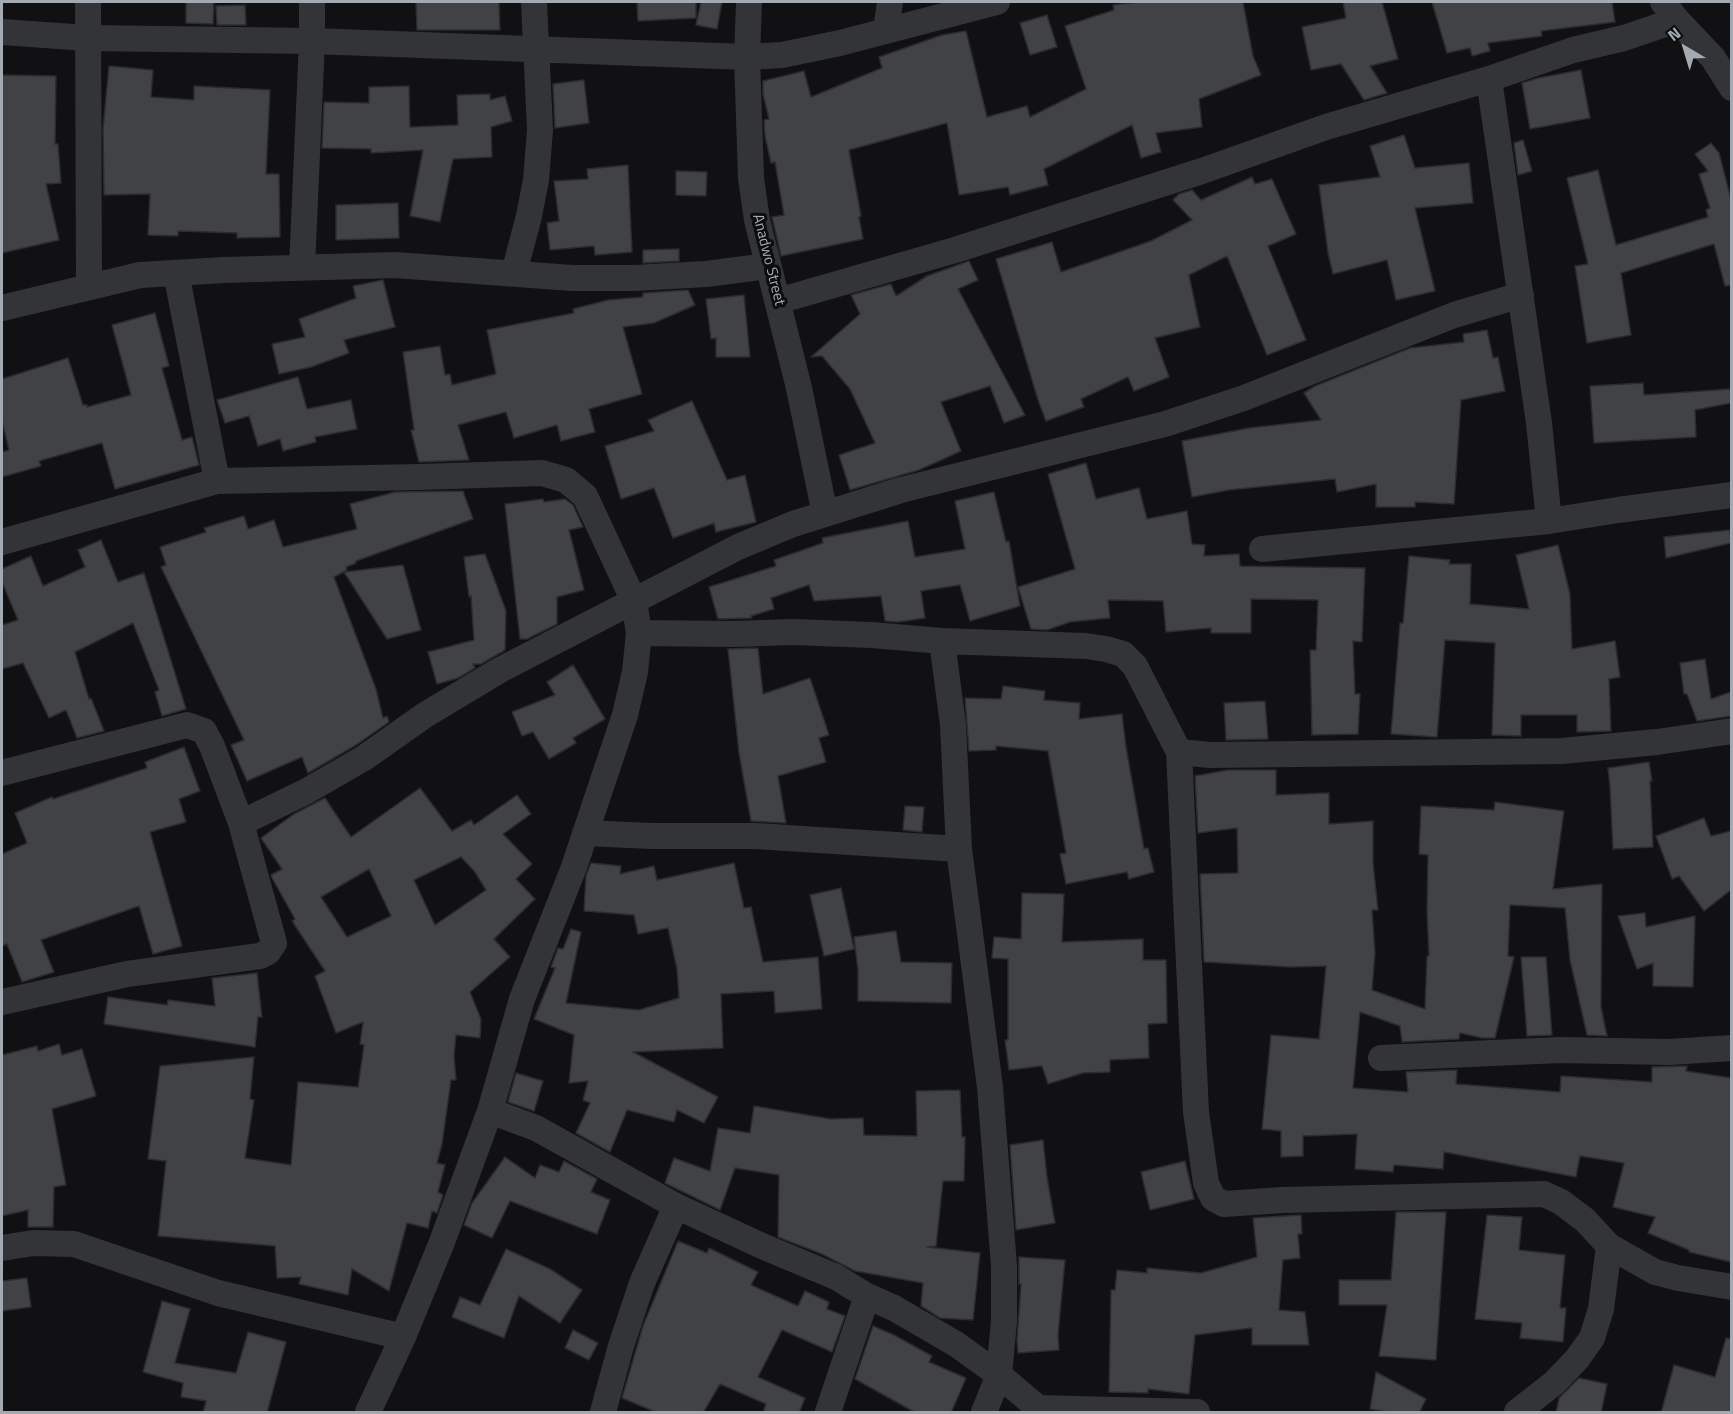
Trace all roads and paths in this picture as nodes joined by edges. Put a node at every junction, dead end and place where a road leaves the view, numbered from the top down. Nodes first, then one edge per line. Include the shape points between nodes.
1 (88, 2) edge
2 (312, 2) edge
3 (534, 2) edge
4 (749, 2) edge
5 (890, 2) edge
6 (997, 2) edge
7 (1670, 11) edge
8 (886, 30) junction
9 (2, 32) edge
10 (87, 38) junction
11 (312, 41) junction
12 (537, 49) junction
13 (747, 57) junction
14 (1489, 79) junction
15 (1731, 88) edge
16 (768, 266) junction
17 (302, 267) junction
18 (176, 273) junction
19 (514, 273) junction
20 (89, 286) junction
21 (1521, 295) junction
22 (778, 301) junction
23 (2, 308) edge
24 (217, 481) junction
25 (1731, 495) edge
26 (825, 514) junction
27 (1549, 521) junction
28 (2, 542) edge
29 (1262, 549) dead end
30 (634, 601) junction
31 (639, 633) junction
32 (942, 642) junction
33 (1731, 731) edge
34 (1179, 752) junction
35 (2, 773) edge
36 (241, 823) junction
37 (585, 833) junction
38 (959, 849) junction
39 (2, 1002) edge
40 (1731, 1048) edge
41 (1381, 1058) dead end
42 (490, 1111) junction
43 (676, 1206) junction
44 (1609, 1246) junction
45 (2, 1248) edge
46 (1731, 1287) edge
47 (867, 1296) junction
48 (403, 1337) junction
49 (999, 1376) junction
50 (1040, 1410) edge
51 (368, 1413) edge
52 (603, 1413) edge
53 (828, 1413) edge
54 (984, 1413) edge
55 (1197, 1413) edge
56 (1517, 1413) edge

1 - 10 street
2 - 11 street
3 - 12 street
4 - 13 street, Anadwo Street
5 - 8 street
6 - 8 street
7 - 14 street via 1624,38 1572,50
7 - 15 street via 1713,58
8 - 13 street via 782,55
9 - 10 street
10 - 11 street
10 - 20 street
11 - 12 street
11 - 17 street
12 - 13 street
12 - 19 street via 540,130 536,180
13 - 16 street, Anadwo Street via 751,178
14 - 21 street
14 - 22 street via 1326,127 955,250
16 - 19 street via 635,279
16 - 22 street, Anadwo Street
17 - 18 street
17 - 19 street via 395,265
18 - 20 street via 140,275
18 - 24 street
20 - 23 street
21 - 26 street via 1454,315 1244,398 1165,424 901,490
21 - 27 street
22 - 26 street, Anadwo Street
24 - 28 street
24 - 30 street via 542,472 566,480 585,496
25 - 27 street
26 - 30 street via 738,547
27 - 29 street
30 - 31 street
30 - 36 street via 500,670 364,758
31 - 32 street via 804,633
31 - 37 street via 625,715
32 - 34 street via 1086,646 1123,654 1136,666
32 - 38 street via 953,725
33 - 34 street via 1562,751 1262,755
34 - 44 street via 1196,1112 1206,1183 1213,1198 1224,1204 1544,1194 1585,1220
35 - 36 street via 187,724 204,731
36 - 39 street via 274,943 268,952 127,974
37 - 38 street via 756,836
37 - 42 street via 522,999
38 - 49 street via 990,1087 999,1195 1004,1266
40 - 41 street
42 - 43 street via 536,1128
42 - 48 street
43 - 47 street via 836,1277
43 - 52 street via 642,1283
44 - 46 street via 1655,1272
44 - 56 street via 1601,1309 1592,1338 1554,1383
45 - 48 street via 33,1243 74,1244 218,1293
47 - 49 street via 956,1344
47 - 53 street
48 - 51 street
49 - 50 street
49 - 54 street
50 - 55 street

